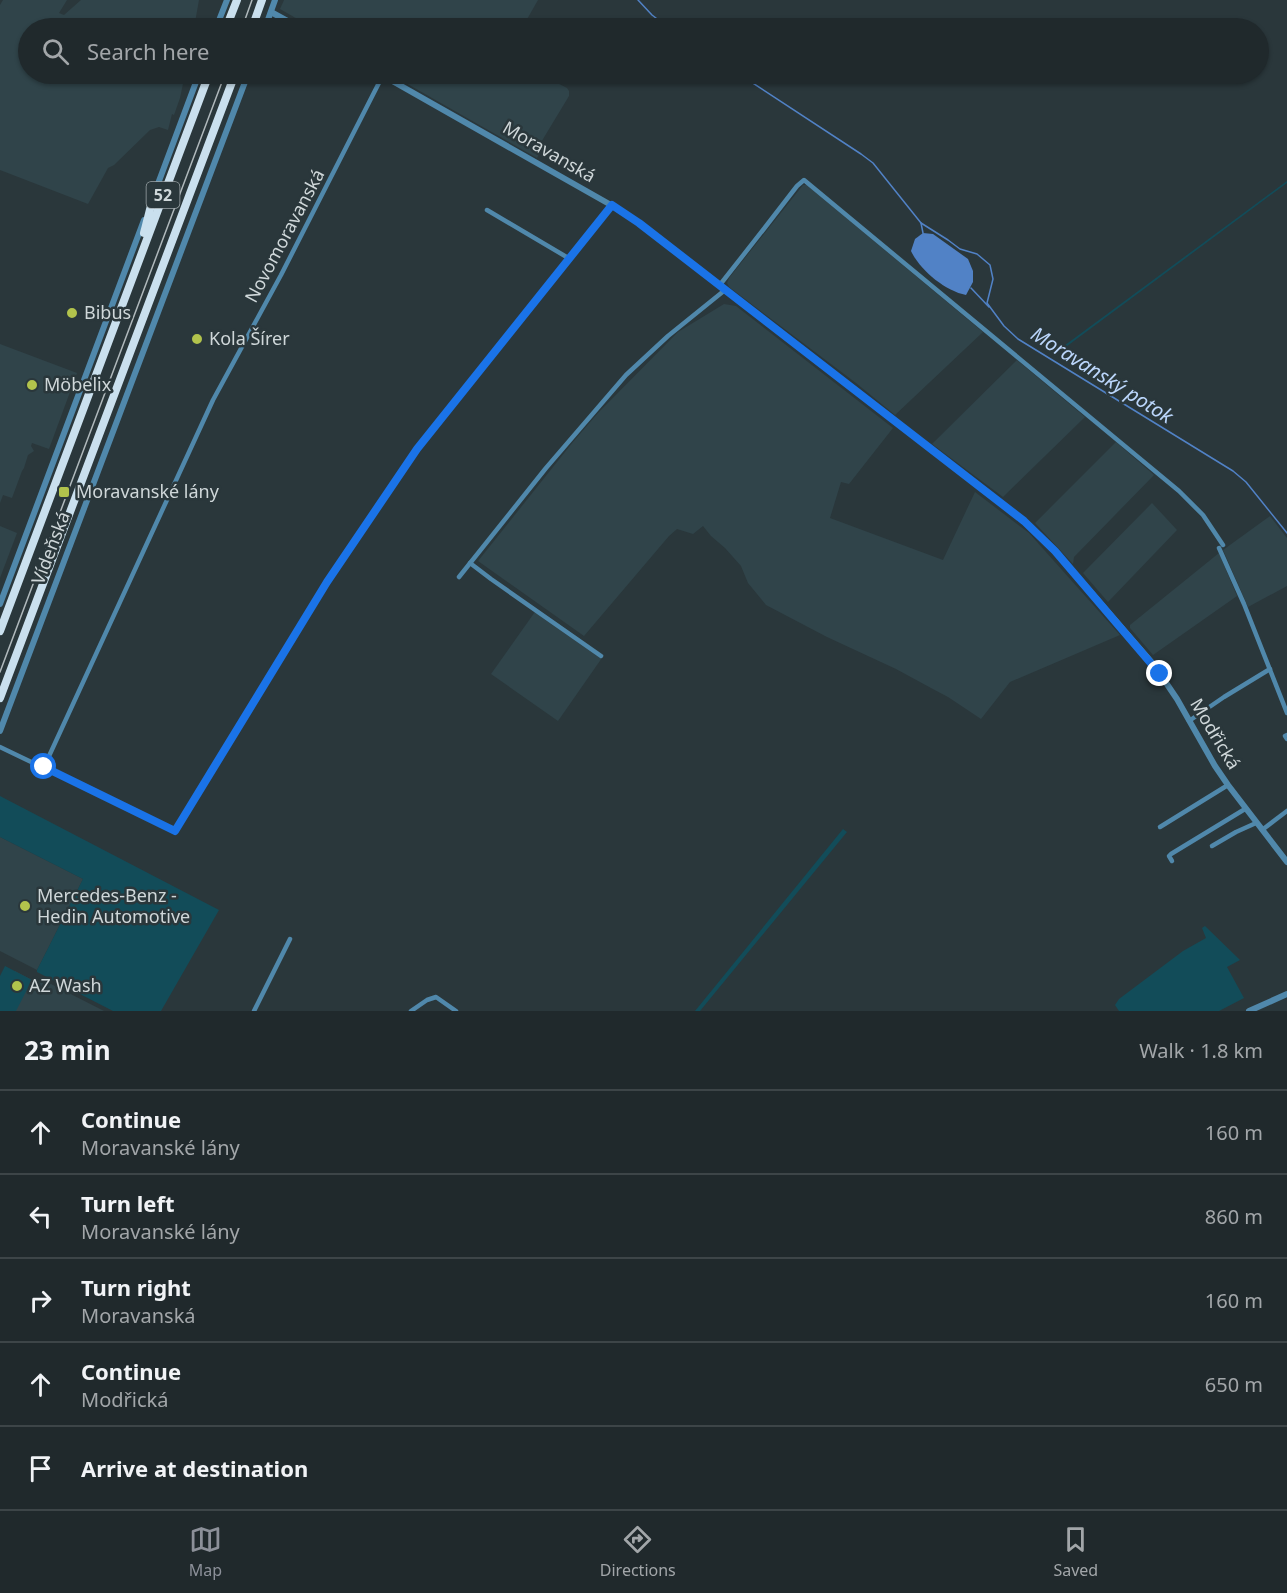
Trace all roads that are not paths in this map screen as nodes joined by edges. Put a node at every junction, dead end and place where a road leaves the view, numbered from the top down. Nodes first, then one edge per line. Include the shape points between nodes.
1 (227, 0) edge
2 (237, 0) edge
3 (262, 0) edge
4 (275, 0) edge
5 (271, 12) junction
6 (220, 18) edge
7 (230, 18) edge
8 (256, 18) edge
9 (269, 18) edge
10 (282, 18) edge
11 (195, 84) edge
12 (205, 84) edge
13 (231, 84) edge
14 (244, 84) edge
15 (376, 84) edge
16 (399, 84) edge
17 (154, 194) junction
18 (612, 205) junction
19 (487, 210) dead end
20 (570, 258) junction
21 (722, 288) junction
22 (117, 316) junction
23 (470, 563) junction
24 (459, 577) dead end
25 (0, 604) edge
26 (0, 631) edge
27 (601, 656) dead end
28 (1270, 669) junction
29 (0, 698) edge
30 (1287, 713) edge
31 (1189, 721) junction
32 (0, 732) edge
33 (0, 747) edge
34 (44, 767) junction
35 (1228, 785) junction
36 (1245, 809) junction
37 (1287, 811) edge
38 (1256, 823) junction
39 (1160, 827) dead end
40 (1262, 830) junction
41 (1212, 846) dead end
42 (1172, 861) dead end
43 (1287, 862) edge
44 (290, 939) dead end
45 (1287, 994) edge
46 (254, 1011) edge
47 (411, 1011) edge
48 (456, 1011) edge
49 (1249, 1011) edge

1 - 6 street
2 - 7 highway
3 - 8 highway
4 - 5 street
5 - 9 street
5 - 10 street
11 - 17 street, Vídeňská
12 - 22 highway, Vídeňská / 52
13 - 29 highway, Vídeňská / 52
14 - 32 street, Vídeňská
15 - 34 street, Novomoravanská via 281,275 213,400
16 - 18 street, Moravanská
17 - 22 highway
17 - 25 street, Vídeňská
18 - 20 street
18 - 21 street, Moravanská
19 - 20 street
20 - 34 street via 417,449 327,582 175,831
21 - 23 street via 626,375
21 - 28 street via 804,180 1203,515 1221,547
21 - 31 street, Modřická via 1024,521 1154,665
22 - 26 highway, Vídeňská / 52
23 - 24 street
23 - 27 street
28 - 30 street
28 - 31 street
31 - 35 street, Modřická
33 - 34 street
35 - 36 street, Modřická
35 - 39 street, Modřická
36 - 38 street, Modřická
36 - 42 street via 1171,854
37 - 40 street
38 - 40 street, Modřická
38 - 41 street
40 - 43 street, Modřická
44 - 46 street
45 - 49 street
47 - 48 street via 436,997

